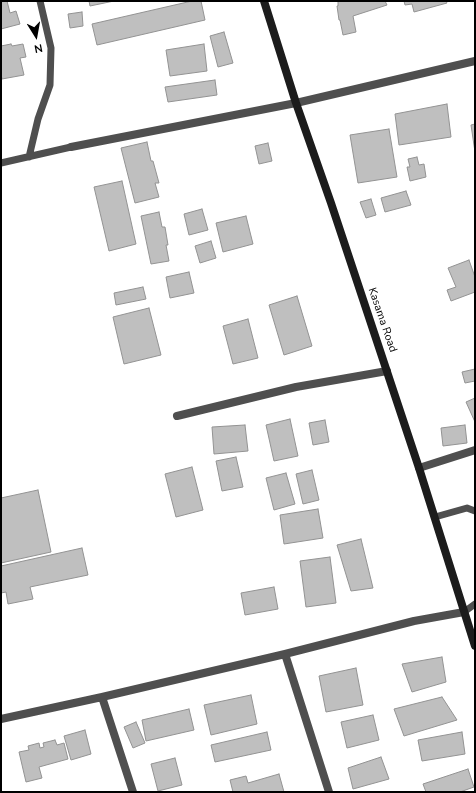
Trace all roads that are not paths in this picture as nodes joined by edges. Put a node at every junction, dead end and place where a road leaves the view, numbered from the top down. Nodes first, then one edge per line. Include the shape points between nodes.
1 (40, 1) edge
2 (264, 1) edge
3 (475, 61) edge
4 (296, 103) junction
5 (71, 147) joint
6 (29, 157) junction
7 (1, 163) edge
8 (387, 371) junction
9 (177, 416) dead end
10 (475, 450) edge
11 (419, 468) junction
12 (475, 511) edge
13 (435, 518) junction
14 (475, 604) edge
15 (464, 612) junction
16 (475, 646) edge
17 (285, 654) junction
18 (102, 698) junction
19 (1, 719) edge
20 (133, 792) edge
21 (329, 792) edge

1 - 6 lane via 51,48 50,85
2 - 4 street, Kasama Road
3 - 4 street
4 - 5 street
4 - 8 street, Kasama Road
5 - 6 lane
6 - 7 lane
8 - 9 street via 296,387
8 - 11 street, Kasama Road
10 - 11 street
11 - 13 street, Kasama Road
12 - 13 lane via 467,508
13 - 15 street, Kasama Road
14 - 15 lane
15 - 16 street, Kasama Road
15 - 17 street via 414,621
17 - 18 street
17 - 21 street
18 - 19 street
18 - 20 street

